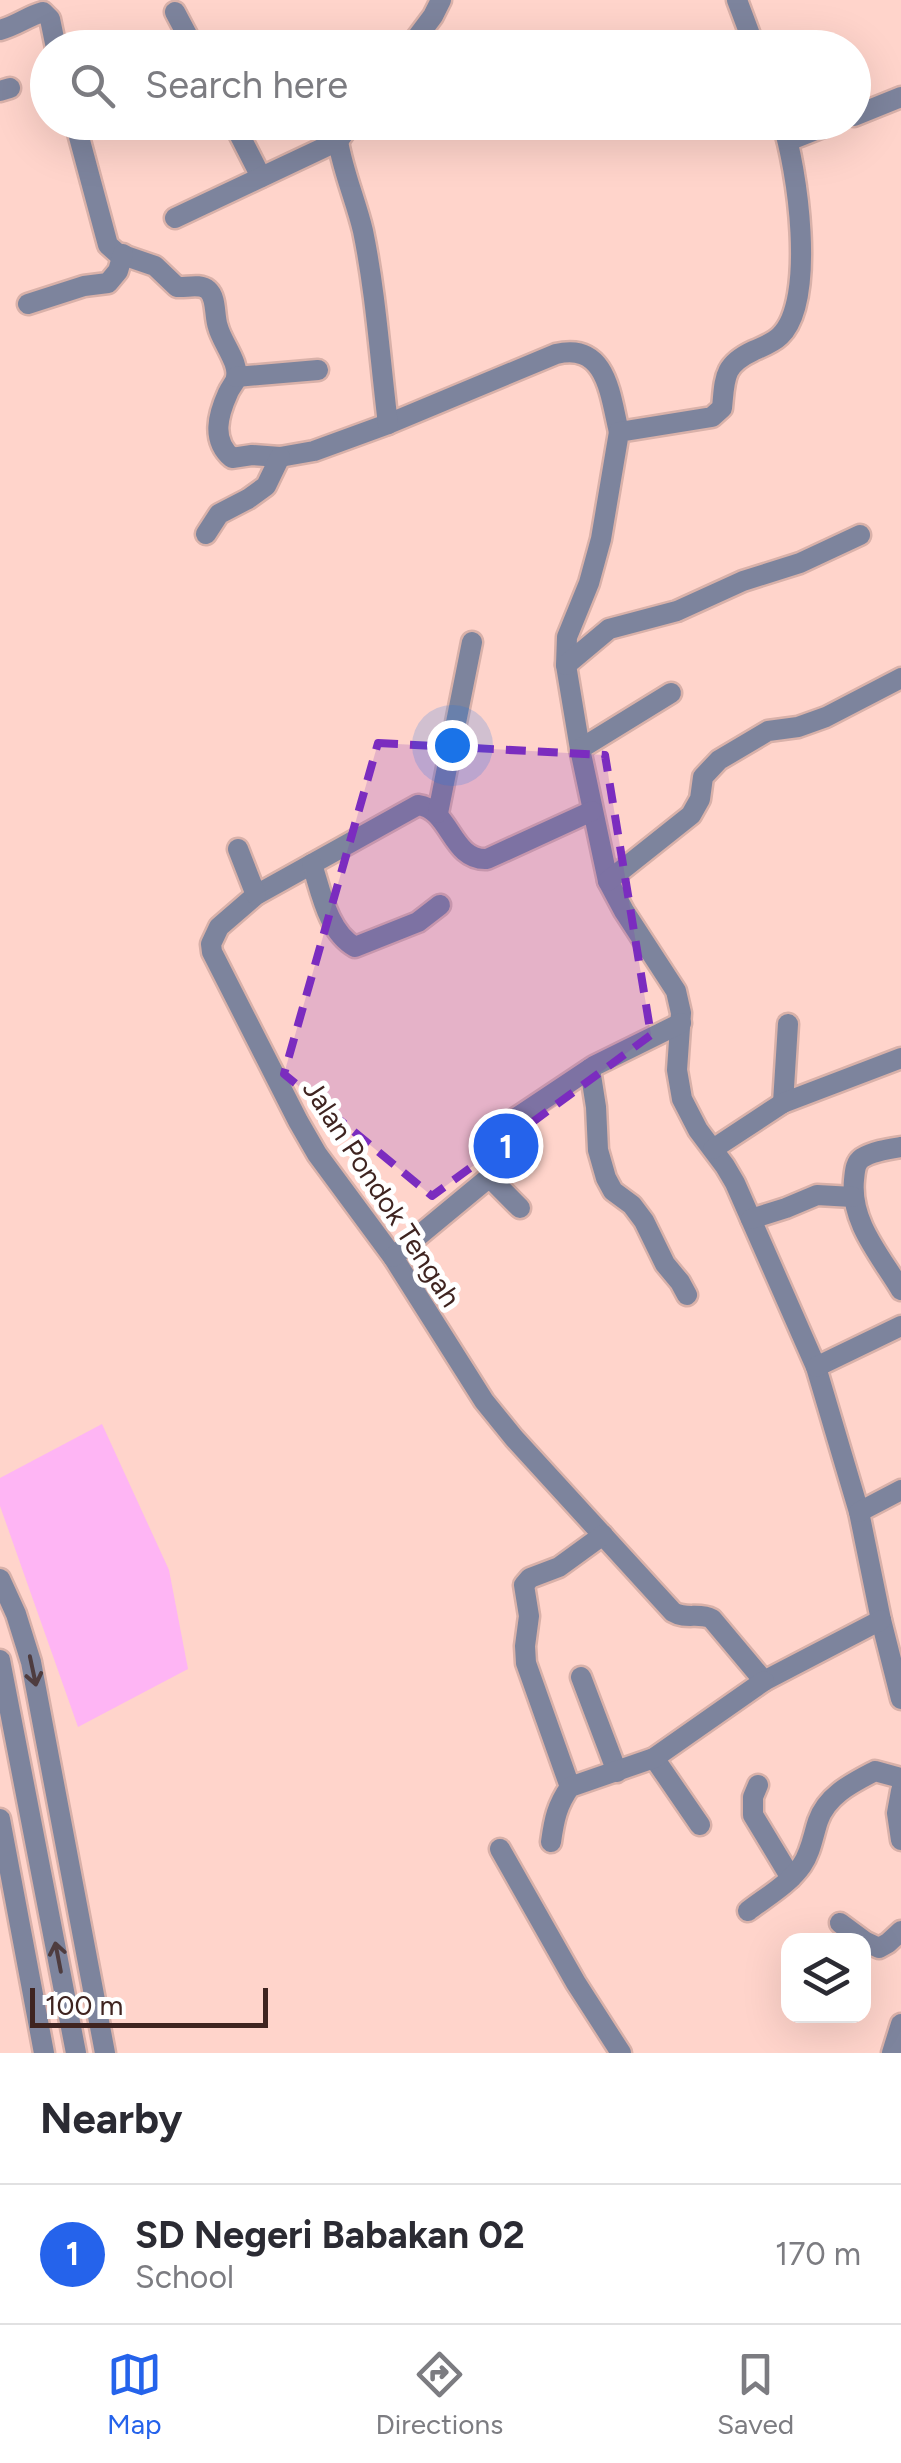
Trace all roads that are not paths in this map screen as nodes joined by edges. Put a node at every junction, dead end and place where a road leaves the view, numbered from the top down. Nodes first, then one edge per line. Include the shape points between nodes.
1 (441, 0) edge
2 (738, 0) edge
3 (175, 12) dead end
4 (0, 30) edge
5 (52, 30) edge
6 (184, 30) edge
7 (423, 30) edge
8 (748, 30) edge
9 (901, 97) edge
10 (871, 109) edge
11 (80, 140) edge
12 (241, 140) edge
13 (787, 140) edge
14 (338, 142) joint
15 (261, 177) junction
16 (175, 218) dead end
17 (122, 254) junction
18 (28, 304) dead end
19 (318, 370) dead end
20 (236, 378) junction
21 (388, 424) junction
22 (619, 432) junction
23 (280, 458) junction
24 (206, 534) dead end
25 (860, 534) dead end
26 (472, 642) dead end
27 (566, 665) junction
28 (901, 678) edge
29 (671, 693) dead end
30 (580, 749) junction
31 (592, 812) junction
32 (438, 813) junction
33 (238, 848) dead end
34 (312, 864) junction
35 (608, 880) junction
36 (256, 895) junction
37 (440, 906) dead end
38 (680, 1023) junction
39 (788, 1024) dead end
40 (901, 1058) edge
41 (590, 1070) junction
42 (783, 1103) junction
43 (516, 1118) dead end
44 (901, 1147) edge
45 (713, 1149) junction
46 (853, 1197) junction
47 (520, 1208) dead end
48 (751, 1220) junction
49 (393, 1257) junction
50 (901, 1290) edge
51 (686, 1295) dead end
52 (901, 1326) edge
53 (816, 1367) junction
54 (901, 1490) edge
55 (860, 1512) junction
56 (603, 1535) junction
57 (0, 1579) edge
58 (881, 1620) junction
59 (0, 1660) edge
60 (582, 1677) dead end
61 (764, 1681) junction
62 (901, 1700) edge
63 (654, 1758) junction
64 (617, 1772) junction
65 (901, 1778) edge
66 (758, 1785) dead end
67 (570, 1787) junction
68 (901, 1792) edge
69 (0, 1819) edge
70 (700, 1825) dead end
71 (901, 1840) edge
72 (552, 1842) dead end
73 (500, 1849) dead end
74 (791, 1878) junction
75 (748, 1911) dead end
76 (840, 1922) dead end
77 (901, 1931) edge
78 (853, 1933) edge
79 (871, 1945) edge
80 (901, 2024) edge
81 (44, 2053) edge
82 (76, 2053) edge
83 (105, 2053) edge
84 (620, 2053) edge
85 (892, 2053) edge

1 - 7 street
2 - 8 street
3 - 6 street
4 - 5 street via 43,12
9 - 10 street
11 - 17 street via 108,245
12 - 15 street
13 - 22 street via 800,208 798,296 789,326 731,366 722,408 712,417
14 - 15 street
14 - 21 street via 369,268
15 - 16 street
17 - 18 street via 108,283
17 - 20 street via 155,266 177,287 208,290
19 - 20 street
20 - 23 street via 218,425 225,452 232,458
21 - 22 street via 556,354 578,351 602,371
21 - 23 street
22 - 27 street via 601,540 567,637
23 - 24 street via 266,486 218,514
25 - 27 street via 677,611 609,630
26 - 32 street
27 - 30 street
28 - 35 street via 826,717 768,730 719,760 703,777 692,815
29 - 30 street
30 - 31 street
31 - 32 street via 487,859 465,852
31 - 35 street
32 - 34 street, Jalan Pondok Tengah via 418,805
33 - 36 street
34 - 36 street, Jalan Pondok Tengah
34 - 37 street via 332,920 355,947
35 - 38 street via 670,979
36 - 49 street, Jalan Pondok Tengah via 220,927 212,952 317,1154
38 - 41 street
38 - 45 street via 682,1099
39 - 42 street
40 - 42 street
41 - 43 street
41 - 51 street via 606,1178 644,1221
42 - 45 street
44 - 46 street via 860,1160
45 - 48 street
46 - 48 street via 817,1194
46 - 50 street via 862,1228
47 - 49 street via 486,1180
48 - 53 street
49 - 56 street, Jalan Pondok Tengah via 484,1402
52 - 53 street
53 - 55 street
54 - 55 street
55 - 58 street
56 - 61 street, Jalan Pondok Tengah via 673,1612 712,1619
56 - 67 street via 559,1567 530,1578 523,1590 526,1663
57 -> 83 street via 31,1662
58 - 61 street
58 - 62 street
82 -> 59 street
60 - 64 street
61 - 63 street
63 - 64 street
63 - 70 street
64 - 67 street
65 - 74 street via 875,1771 832,1798
66 - 74 street via 753,1815
67 - 72 street via 555,1814
68 - 71 street
69 - 81 street
73 - 84 street
74 - 75 street
76 - 78 street
77 - 79 street via 878,1948
80 - 85 street

